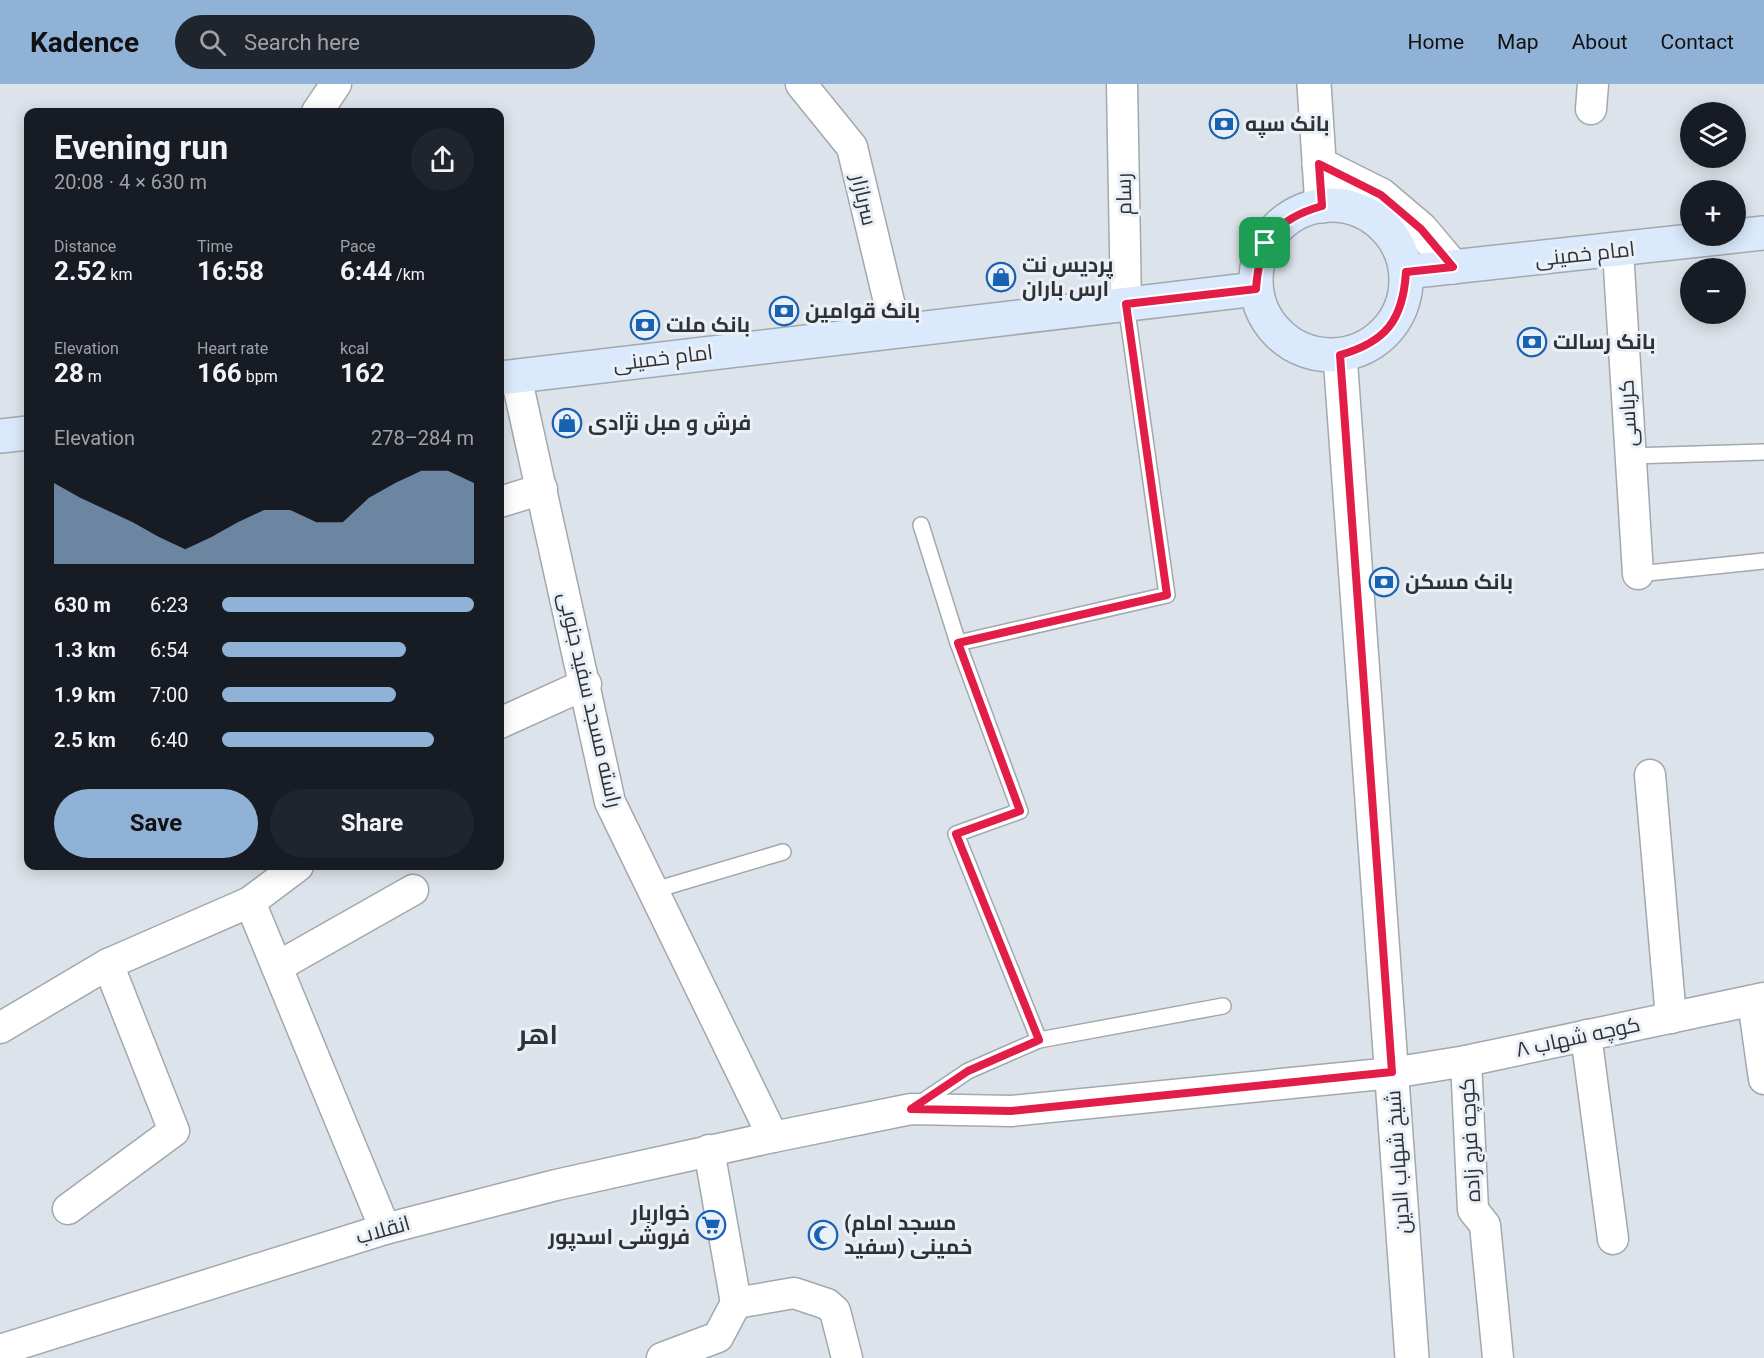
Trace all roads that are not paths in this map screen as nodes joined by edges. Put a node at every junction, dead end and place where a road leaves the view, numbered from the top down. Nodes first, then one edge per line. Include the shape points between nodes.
1 (336, 84) edge
2 (801, 84) edge
3 (1122, 84) edge
4 (1314, 84) edge
5 (320, 108) edge
6 (1319, 164) junction
7 (1322, 206) junction
8 (1764, 233) edge
9 (1618, 251) junction
10 (1453, 267) junction
11 (1406, 272) junction
12 (1256, 289) junction
13 (1126, 304) junction
14 (896, 331) junction
15 (1340, 355) junction
16 (508, 377) edge
17 (24, 433) edge
18 (0, 436) edge
19 (1764, 452) edge
20 (1630, 456) junction
21 (542, 489) junction
22 (504, 501) edge
23 (921, 525) dead end
24 (1764, 561) edge
25 (1638, 574) joint
26 (958, 643) junction
27 (586, 684) junction
28 (504, 721) edge
29 (1650, 775) dead end
30 (783, 852) dead end
31 (293, 870) edge
32 (413, 890) dead end
33 (655, 890) junction
34 (250, 902) junction
35 (108, 964) junction
36 (277, 967) junction
37 (1758, 1000) edge
38 (1223, 1006) dead end
39 (1671, 1017) junction
40 (0, 1028) edge
41 (1586, 1035) junction
42 (1039, 1040) junction
43 (1466, 1061) junction
44 (1392, 1072) junction
45 (1764, 1079) edge
46 (911, 1109) junction
47 (773, 1137) junction
48 (709, 1150) junction
49 (68, 1209) dead end
50 (385, 1229) junction
51 (1613, 1239) dead end
52 (736, 1303) junction
53 (0, 1350) edge
54 (662, 1358) edge
55 (847, 1358) edge
56 (1412, 1358) edge
57 (1498, 1358) edge

1 - 5 street
2 - 14 street, سربازار via 852,147
3 - 13 street, رسام
4 - 6 street
6 - 7 street
6 - 10 street via 1381,195 1421,229
7 - 11 main road via 1346,206 1387,230 1400,249
7 - 12 main road via 1290,218 1265,243 1257,266
8 - 9 main road, امام خمینی
9 - 10 main road, امام خمینی
9 - 20 street, کرباسی
10 - 11 main road, امام خمینی
11 - 15 main road via 1405,295 1397,317 1382,336
12 - 13 main road, امام خمینی
12 - 15 main road via 1262,311 1275,331 1316,354
13 - 14 main road, امام خمینی
13 - 26 lane via 1167,595
14 - 16 main road, امام خمینی
15 - 44 street, شیخ شهاب الدین
16 - 21 street, راسته مسجد سفید جنوبی
17 - 18 main road
19 - 20 lane
20 - 25 street, کرباسی
21 - 22 street
21 - 27 street, راسته مسجد سفید جنوبی
23 - 26 lane
24 - 25 lane
26 - 42 lane via 1020,811 956,834
27 - 28 street
27 - 33 street, راسته مسجد سفید جنوبی via 610,802
29 - 39 street
30 - 33 lane
31 - 34 street
32 - 36 street
33 - 47 street, راسته مسجد سفید جنوبی
34 - 35 street
34 - 36 street
35 - 40 street
35 - 49 street via 174,1131
36 - 50 street
37 - 39 street, کوچه شهاب ۸
37 - 45 street
38 - 42 lane
39 - 41 street, کوچه شهاب ۸
41 - 43 street, کوچه شهاب ۸
41 - 51 street
42 - 46 lane via 968,1071
43 - 44 street, کوچه شهاب ۸
43 - 57 street, کوچه فرج زاده via 1473,1210 1485,1225
44 - 46 street, کوچه شهاب ۸ via 1011,1111
44 - 56 street, شیخ شهاب الدین
46 - 47 street, انقلاب
47 - 48 street, انقلاب
48 - 50 street, انقلاب
48 - 52 street
50 - 53 street, انقلاب
52 - 54 street via 718,1337
52 - 55 street via 794,1293 827,1304 835,1311

